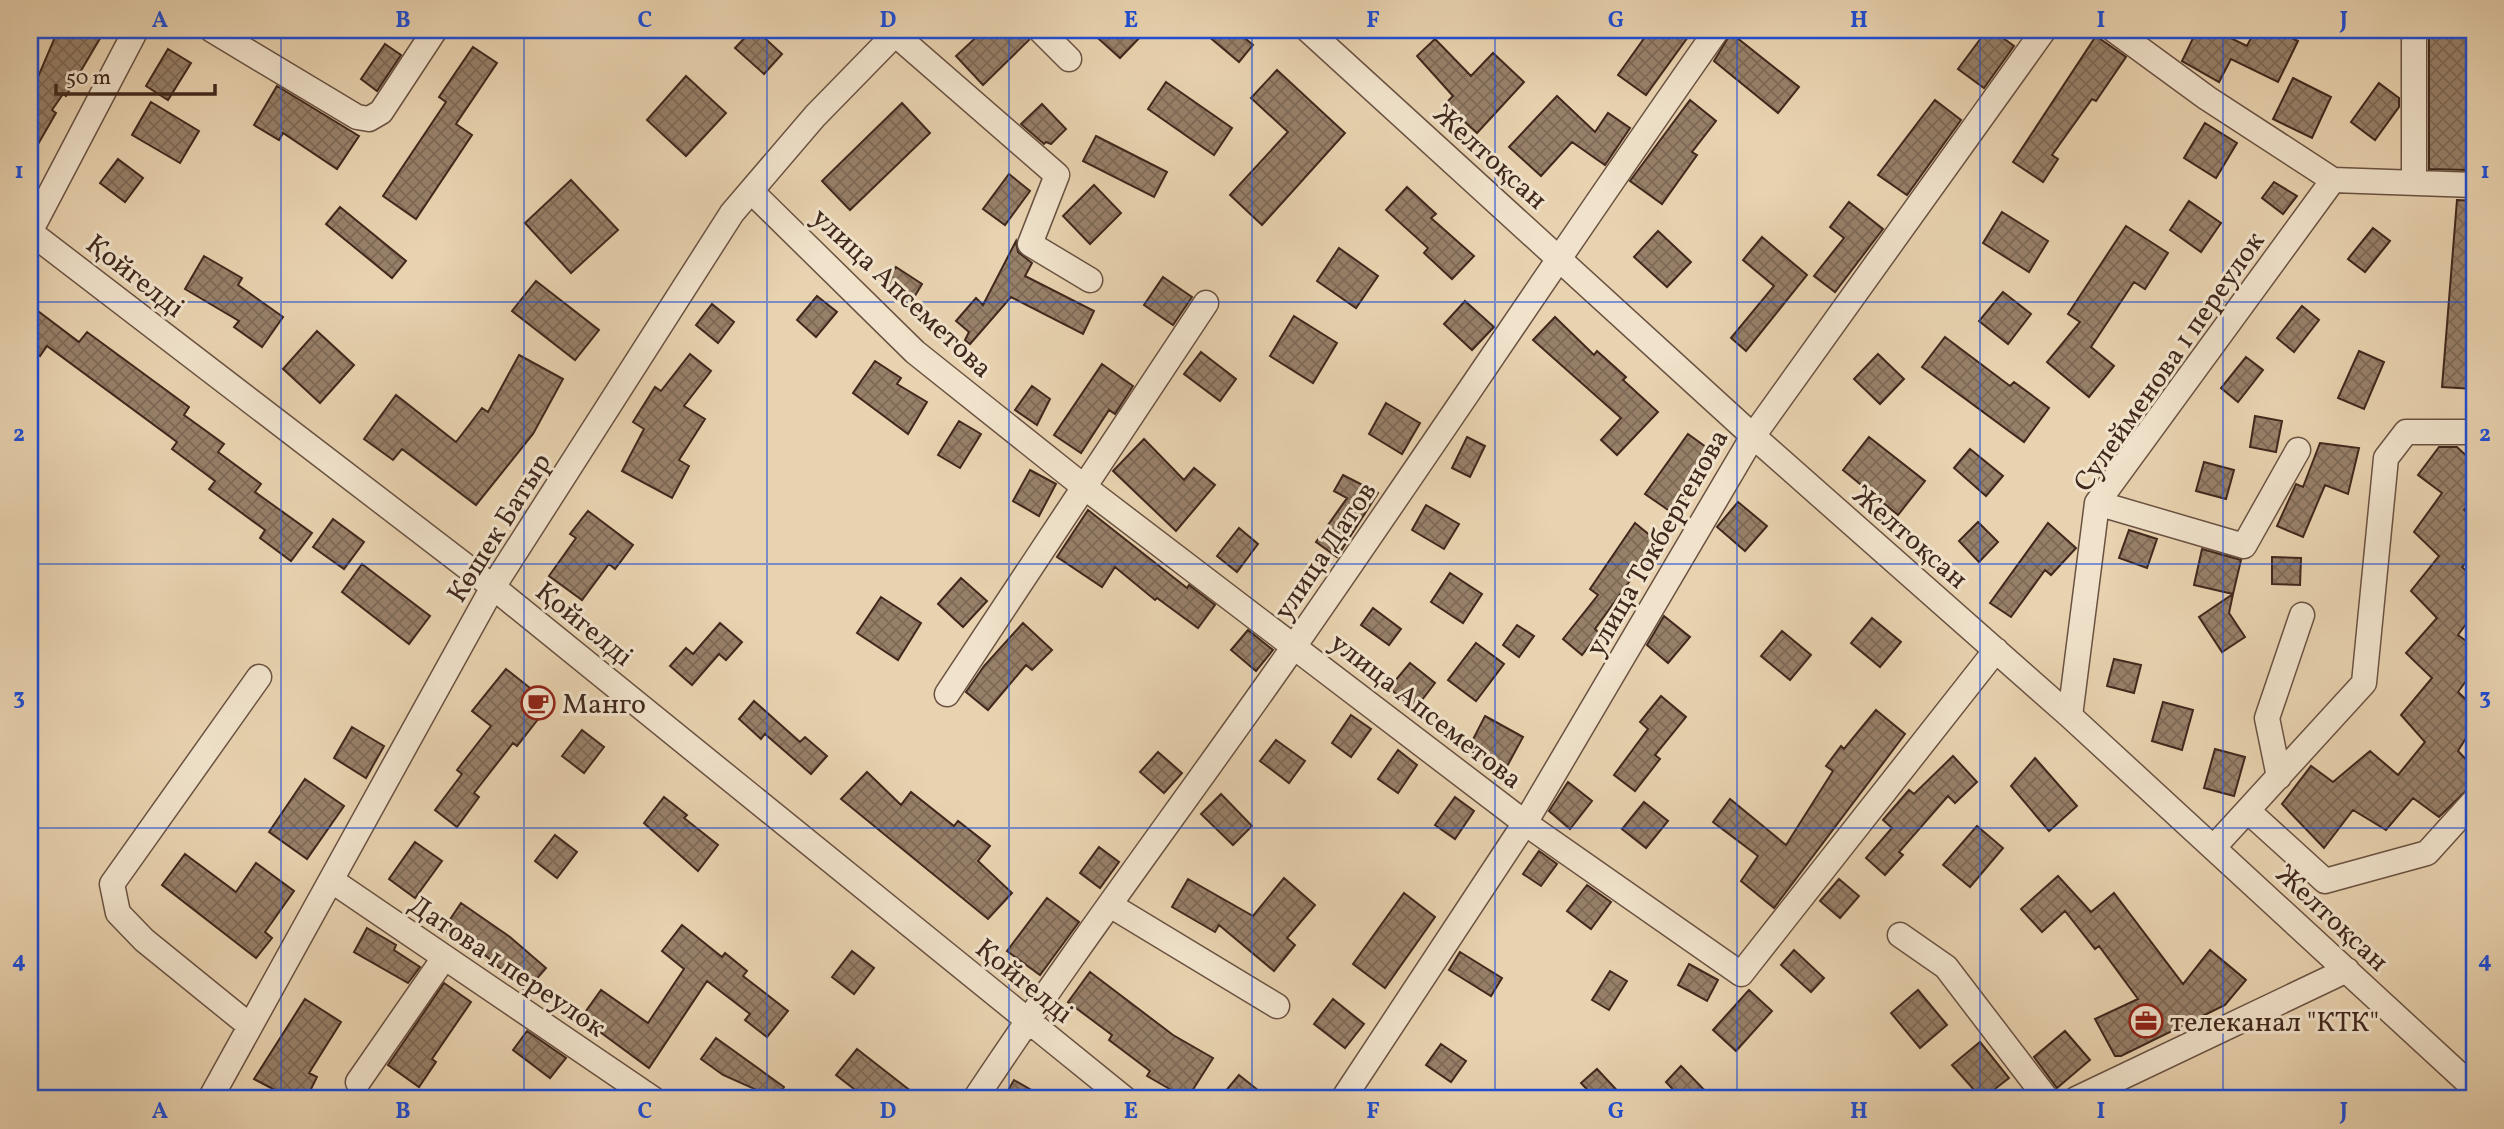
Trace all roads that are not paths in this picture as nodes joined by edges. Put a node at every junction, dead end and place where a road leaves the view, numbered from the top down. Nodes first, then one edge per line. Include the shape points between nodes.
1 (136, 30) edge
2 (212, 30) edge
3 (435, 30) edge
4 (1040, 30) edge
5 (1308, 30) edge
6 (1717, 30) edge
7 (2044, 30) edge
8 (2114, 30) edge
9 (2414, 30) edge
10 (897, 32) edge
11 (1069, 59) dead end
12 (2333, 180) junction
13 (2414, 183) junction
14 (2474, 185) edge
15 (751, 191) junction
16 (30, 232) edge
17 (1558, 257) junction
18 (1090, 280) dead end
19 (1206, 303) dead end
20 (2474, 432) edge
21 (1753, 436) junction
22 (2298, 450) dead end
23 (1083, 486) junction
24 (2097, 503) junction
25 (493, 587) junction
26 (2301, 615) dead end
27 (1295, 645) junction
28 (1996, 650) junction
29 (259, 677) dead end
30 (947, 694) dead end
31 (2070, 716) junction
32 (2279, 777) junction
33 (2474, 801) edge
34 (2248, 811) junction
35 (1525, 824) junction
36 (2214, 847) junction
37 (331, 880) junction
38 (1110, 905) junction
39 (1900, 934) dead end
40 (444, 958) junction
41 (2347, 970) junction
42 (1277, 1006) dead end
43 (1027, 1020) junction
44 (250, 1026) junction
45 (358, 1082) dead end
46 (2474, 1088) edge
47 (210, 1099) edge
48 (653, 1099) edge
49 (975, 1099) edge
50 (1125, 1099) edge
51 (1343, 1099) edge
52 (2047, 1099) edge
53 (2076, 1099) edge

1 - 16 street
2 - 3 street via 357,117 369,119 381,112
4 - 11 street
5 - 17 street, Желтоқсан
6 - 17 street, улица Датов
7 - 21 street, улица Токбергенова
8 - 12 street via 2207,98
9 - 13 street
10 - 15 street, Көшек Батыр via 815,116
10 - 18 street via 1057,175 1030,244
12 - 13 street
12 - 24 street, Сулейменова 1 переулок
13 - 14 street
15 - 23 street, улица Апсеметова via 915,352
15 - 25 street, Көшек Батыр via 732,213
16 - 25 street, Қойгелді
17 - 21 street, Желтоқсан
17 - 27 street, улица Датов
19 - 23 street
20 - 32 street via 2406,432 2386,458 2364,683
21 - 28 street, Желтоқсан
21 - 35 street, улица Токбергенова
22 - 24 street via 2244,546
23 - 27 street, улица Апсеметова
23 - 30 street
24 - 31 street, Сулейменова 1 переулок
25 - 37 street, Көшек Батыр
25 - 43 street, Қойгелді
26 - 32 street via 2267,718
27 - 35 street, улица Апсеметова
27 - 38 street, улица Датов
28 - 31 street, Желтоқсан
28 - 35 street, улица Апсеметова via 1741,974
29 - 44 street via 112,884 118,913 144,940
31 - 36 street, Желтоқсан
32 - 34 street
33 - 34 street via 2427,853 2325,881
34 - 36 street
35 - 51 street, улица Токбергенова
36 - 41 street, Желтоқсан
37 - 40 street, Датова 1 переулок
37 - 44 street, Көшек Батыр
38 - 42 street
38 - 43 street, улица Датов
39 - 52 street via 1946,967
40 - 45 street
40 - 48 street, Датова 1 переулок
41 - 46 street, Желтоқсан
41 - 53 street
43 - 49 street, улица Датов
43 - 50 street, Қойгелді
44 - 47 street, Көшек Батыр

